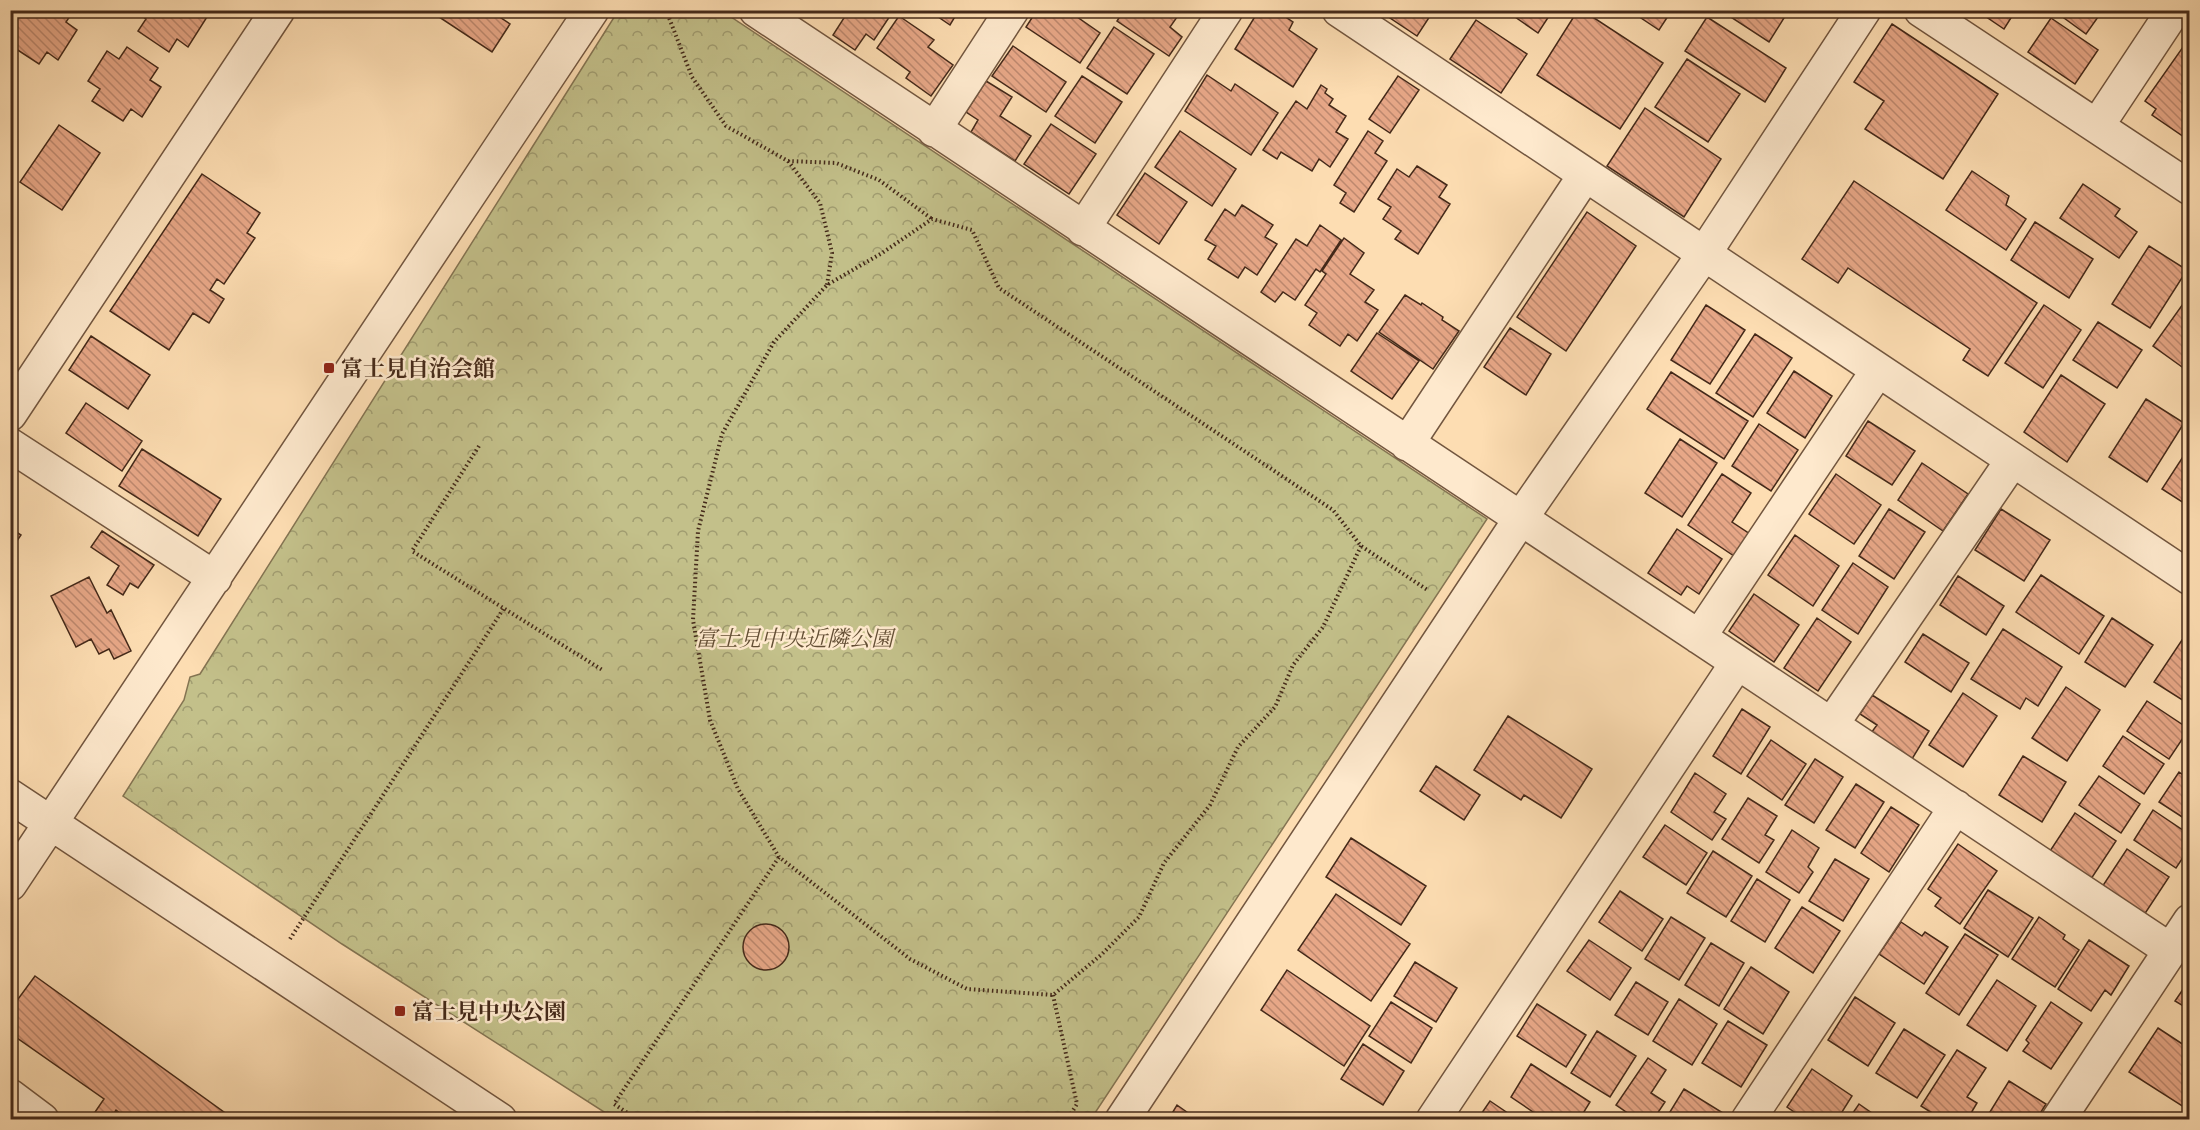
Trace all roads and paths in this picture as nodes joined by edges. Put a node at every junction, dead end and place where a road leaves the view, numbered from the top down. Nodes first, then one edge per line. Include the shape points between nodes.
1 (278, 10) edge
2 (592, 10) edge
3 (666, 10) edge
4 (756, 10) edge
5 (1012, 10) edge
6 (1226, 10) edge
7 (1339, 10) edge
8 (1864, 10) edge
9 (1921, 10) edge
10 (2174, 10) edge
11 (2097, 126) junction
12 (934, 130) junction
13 (788, 161) junction
14 (1586, 175) junction
15 (2190, 188) edge
16 (932, 219) junction
17 (1083, 229) junction
18 (1704, 254) junction
19 (827, 285) junction
20 (1878, 370) junction
21 (10, 414) edge
22 (1407, 444) junction
23 (10, 445) edge
24 (479, 446) dead end
25 (2012, 460) junction
26 (1521, 518) junction
27 (1361, 546) junction
28 (215, 578) junction
29 (2190, 578) edge
30 (1434, 594) dead end
31 (504, 608) junction
32 (1699, 637) junction
33 (1737, 663) junction
34 (604, 671) dead end
35 (1833, 724) junction
36 (10, 796) edge
37 (1956, 807) junction
38 (52, 824) junction
39 (779, 857) junction
40 (10, 884) edge
41 (2190, 921) edge
42 (2170, 950) junction
43 (271, 967) junction
44 (1053, 996) junction
45 (10, 1096) edge
46 (42, 1119) edge
47 (500, 1119) edge
48 (638, 1119) edge
49 (1067, 1119) edge
50 (1122, 1119) edge
51 (1434, 1119) edge
52 (1748, 1119) edge
53 (2058, 1119) edge

1 - 21 street
2 - 28 street
3 - 13 path via 692,77 726,126
4 - 12 street
5 - 12 street
6 - 17 street
7 - 14 street
8 - 18 street
9 - 11 street
10 - 11 street
11 - 15 street
12 - 17 street
13 - 16 path via 836,163 868,175
13 - 19 path via 820,203 832,253
14 - 18 street
14 - 22 street
16 - 19 path
16 - 27 path via 972,230 999,288 1333,510
17 - 22 street
18 - 20 street
18 - 26 street
19 - 39 path via 774,342 722,434 699,531 693,620 710,720 738,789
20 - 25 street
20 - 32 street
22 - 26 street
23 - 28 street
24 - 31 path via 412,551
25 - 29 street
25 - 35 street
26 - 32 street
26 - 50 street
27 - 30 path
27 - 44 path via 1323,627 1293,665 1275,707 1238,747 1210,805 1164,863 1139,917 1101,956
28 - 38 street
31 - 34 path
31 - 43 path
32 - 33 street
33 - 35 street
33 - 51 street
35 - 37 street
36 - 38 street
37 - 42 street
37 - 52 street
38 - 40 street
38 - 43 street
39 - 44 path via 910,959 967,989
39 - 48 path via 614,1104
41 - 42 street
42 - 53 street
43 - 47 street
44 - 49 path via 1077,1104
45 - 46 street

